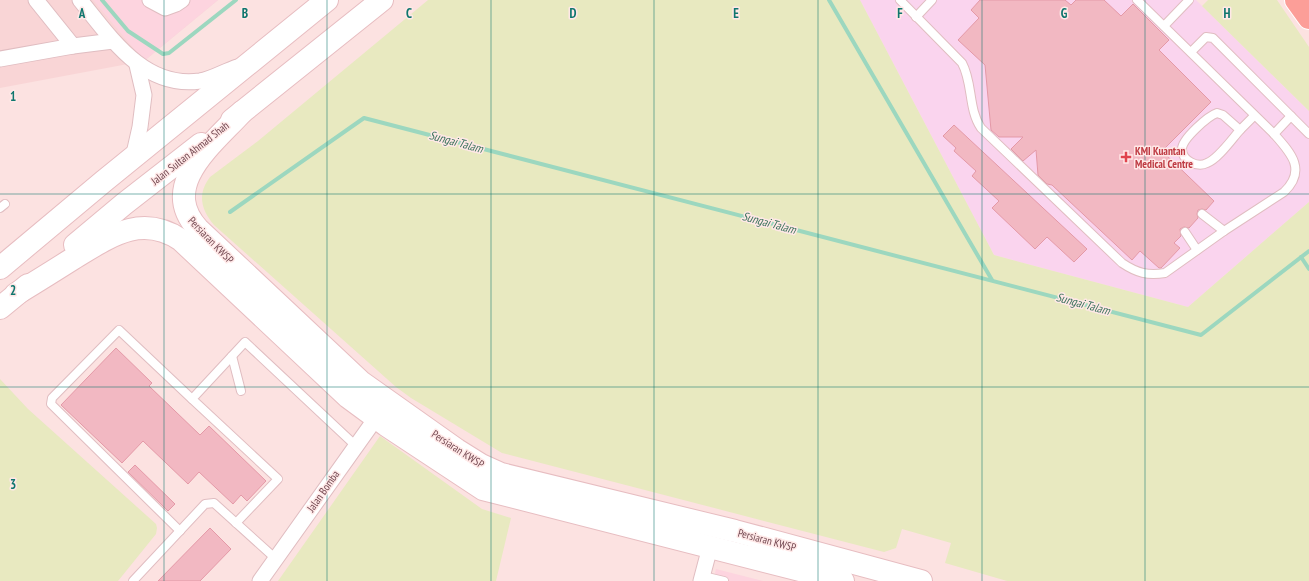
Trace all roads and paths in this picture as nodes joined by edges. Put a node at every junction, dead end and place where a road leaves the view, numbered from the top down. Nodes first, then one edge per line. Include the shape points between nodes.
1 (36, 0) edge
2 (80, 0) edge
3 (150, 0) edge
4 (182, 0) edge
5 (327, 0) edge
6 (382, 0) edge
7 (900, 0) edge
8 (932, 0) edge
9 (1189, 0) edge
10 (1296, 0) edge
11 (1143, 2) edge
12 (916, 17) junction
13 (1309, 18) edge
14 (1164, 26) junction
15 (113, 41) junction
16 (73, 46) junction
17 (1191, 52) junction
18 (0, 59) edge
19 (251, 61) junction
20 (137, 65) junction
21 (242, 112) junction
22 (1254, 116) junction
23 (1291, 116) junction
24 (1240, 130) junction
25 (1274, 134) junction
26 (1309, 134) edge
27 (133, 158) junction
28 (104, 181) junction
29 (124, 204) junction
30 (1202, 214) dead end
31 (56, 222) junction
32 (1224, 230) junction
33 (1185, 232) dead end
34 (71, 248) junction
35 (1197, 250) junction
36 (0, 268) edge
37 (8, 301) edge
38 (232, 356) junction
39 (241, 391) dead end
40 (192, 399) junction
41 (381, 410) junction
42 (356, 446) junction
43 (236, 523) junction
44 (180, 531) junction
45 (735, 531) junction
46 (720, 550) junction
47 (276, 559) junction
48 (702, 578) edge
49 (913, 580) edge
50 (133, 581) edge
51 (260, 581) edge
52 (724, 581) edge
53 (843, 581) edge

1 - 16 street
2 - 15 street
3 - 4 street via 165,8
5 - 19 street
6 - 21 street, Jalan Sultan Ahmad Shah
7 - 12 lane
8 - 12 lane
9 - 14 lane
10 - 13 main road
11 - 14 lane
12 - 35 lane via 962,63 966,70 976,120 981,128 1122,263 1147,275 1165,273
14 - 17 lane
15 - 16 street
15 - 20 street
16 - 18 street
17 - 22 lane
17 - 23 lane via 1206,38 1213,38
19 - 20 street via 201,81 181,82 157,77
19 - 27 street
20 - 27 street via 144,96
21 - 29 street, Jalan Sultan Ahmad Shah
21 - 41 street, Persiaran KWSP via 203,154 190,173 182,200 187,215 198,229 344,367
22 - 24 lane
22 - 25 lane
23 - 25 lane
23 - 26 lane
24 - 24 lane via 1208,163 1199,165 1190,162 1183,155 1184,142 1210,116 1217,113 1223,115
25 - 32 lane via 1292,157 1296,167 1292,184 1284,192
27 - 28 street
28 - 29 street via 103,195 109,201
28 - 31 street
29 - 34 street, Jalan Sultan Ahmad Shah
30 - 32 lane
31 - 34 street via 74,226 77,235
31 - 36 street
32 - 35 lane
33 - 35 lane
34 - 37 street, Jalan Sultan Ahmad Shah
37 - 41 street, Persiaran KWSP via 119,232 140,228 167,232 181,240 344,394
38 - 39 lane
38 - 40 lane
38 - 42 lane via 245,342
40 - 43 lane via 278,479
40 - 44 lane via 119,330 52,398 51,404
41 - 42 street, Jalan Bomba
41 - 45 street, Persiaran KWSP via 490,470
41 - 46 street, Persiaran KWSP via 483,489
42 - 47 street, Jalan Bomba
43 - 44 lane via 214,503 205,504
43 - 47 lane
44 - 50 lane
45 - 46 street
45 - 49 street, Persiaran KWSP
46 - 48 street
46 - 53 street, Persiaran KWSP
47 - 51 street, Jalan Bomba
48 - 52 lane

